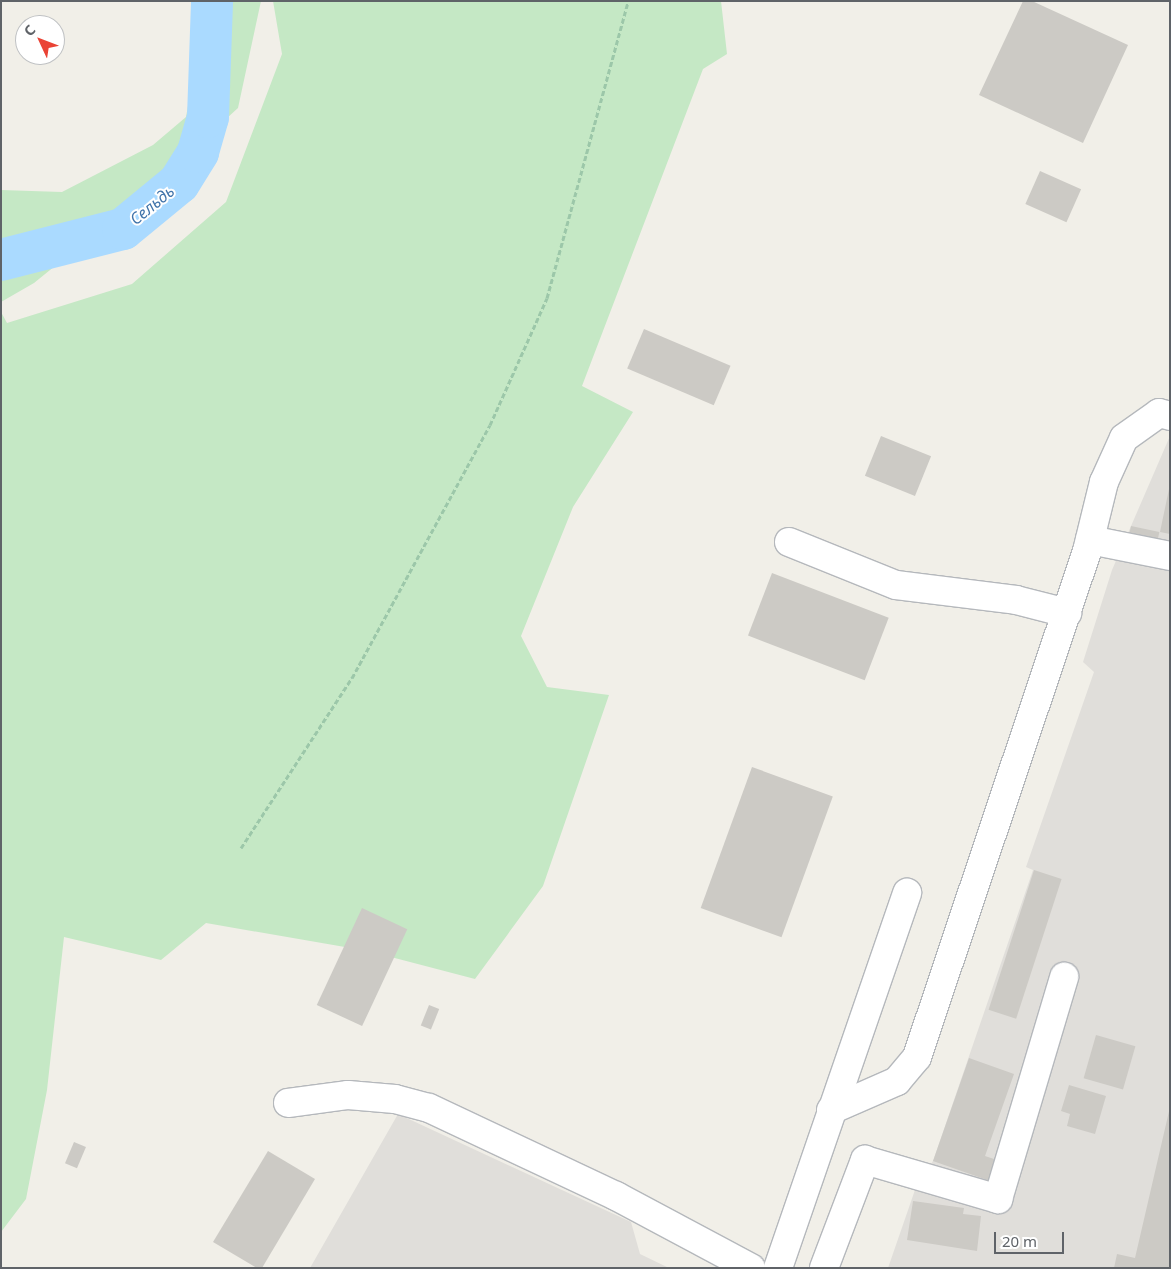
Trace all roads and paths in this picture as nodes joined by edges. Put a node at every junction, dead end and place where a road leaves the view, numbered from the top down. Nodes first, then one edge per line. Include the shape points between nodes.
1 (628, 1) edge
2 (1170, 416) edge
3 (1090, 540) junction
4 (789, 542) dead end
5 (1170, 556) edge
6 (1067, 613) junction
7 (241, 848) dead end
8 (907, 893) dead end
9 (1064, 977) dead end
10 (288, 1103) dead end
11 (831, 1110) junction
12 (751, 1268) edge
13 (778, 1268) edge
14 (824, 1268) edge

1 - 7 path via 547,298 490,424 352,678
2 - 3 lane via 1159,413 1124,438 1104,482
3 - 5 lane
3 - 6 lane
4 - 6 lane via 896,585 1016,600
6 - 11 lane via 917,1057 898,1082
8 - 11 lane
9 - 14 lane via 998,1199 864,1160
10 - 12 lane via 348,1095 395,1099 429,1108 616,1196
11 - 13 lane

